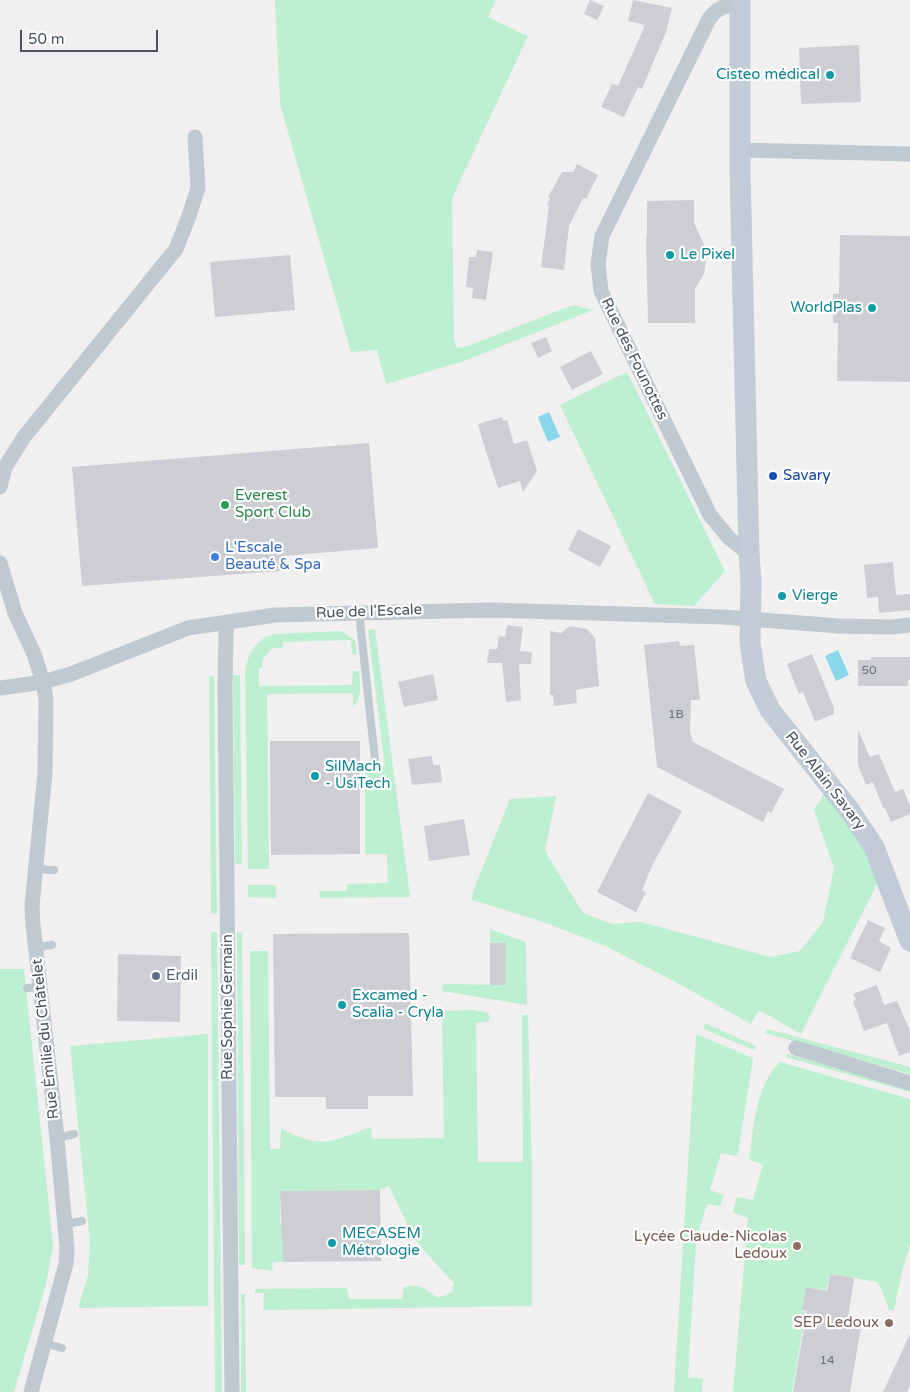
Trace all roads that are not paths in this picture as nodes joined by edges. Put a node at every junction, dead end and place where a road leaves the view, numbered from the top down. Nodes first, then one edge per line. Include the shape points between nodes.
1 (740, 2) edge
2 (195, 137) dead end
3 (740, 150) junction
4 (910, 154) edge
5 (0, 487) edge
6 (749, 554) junction
7 (0, 563) edge
8 (359, 612) junction
9 (749, 620) junction
10 (228, 622) junction
11 (910, 625) edge
12 (43, 682) junction
13 (0, 688) edge
14 (375, 760) dead end
15 (36, 869) junction
16 (54, 870) dead end
17 (32, 937) junction
18 (910, 941) edge
19 (52, 945) dead end
20 (796, 1048) dead end
21 (910, 1083) edge
22 (74, 1134) dead end
23 (57, 1138) junction
24 (82, 1221) dead end
25 (65, 1224) junction
26 (44, 1343) junction
27 (62, 1348) dead end
28 (31, 1392) edge
29 (232, 1392) edge

1 - 3 street, Rue des Founottes
1 - 6 street, Rue des Founottes via 723,6 709,18 602,236 598,264 601,291 710,515 728,538
2 - 5 street via 198,188 176,249 24,437 5,467
3 - 4 street
3 - 6 street, Rue des Founottes
6 - 9 street, Rue des Founottes
7 - 12 street, Rue Émilie du Châtelet via 15,613
8 - 9 street, Rue de l'Escale via 491,610
8 - 10 street, Rue de l'Escale via 275,615
8 - 14 lane
9 - 11 street via 839,626
9 - 18 street, Rue Alain Savary via 756,681 762,696 874,847
10 - 12 street, Rue de l'Escale via 188,628
10 - 29 street, Rue Sophie Germain via 225,686
12 - 13 street, Rue de l'Escale
12 - 15 street, Rue Émilie du Châtelet via 46,750
15 - 16 lane
15 - 17 street, Rue Émilie du Châtelet
17 - 19 lane
17 - 23 street, Rue Émilie du Châtelet via 33,988
20 - 21 street
22 - 23 lane
23 - 25 street, Rue Émilie du Châtelet
24 - 25 lane
25 - 26 street, Rue Émilie du Châtelet via 66,1264
26 - 27 lane
26 - 28 street, Rue Émilie du Châtelet

